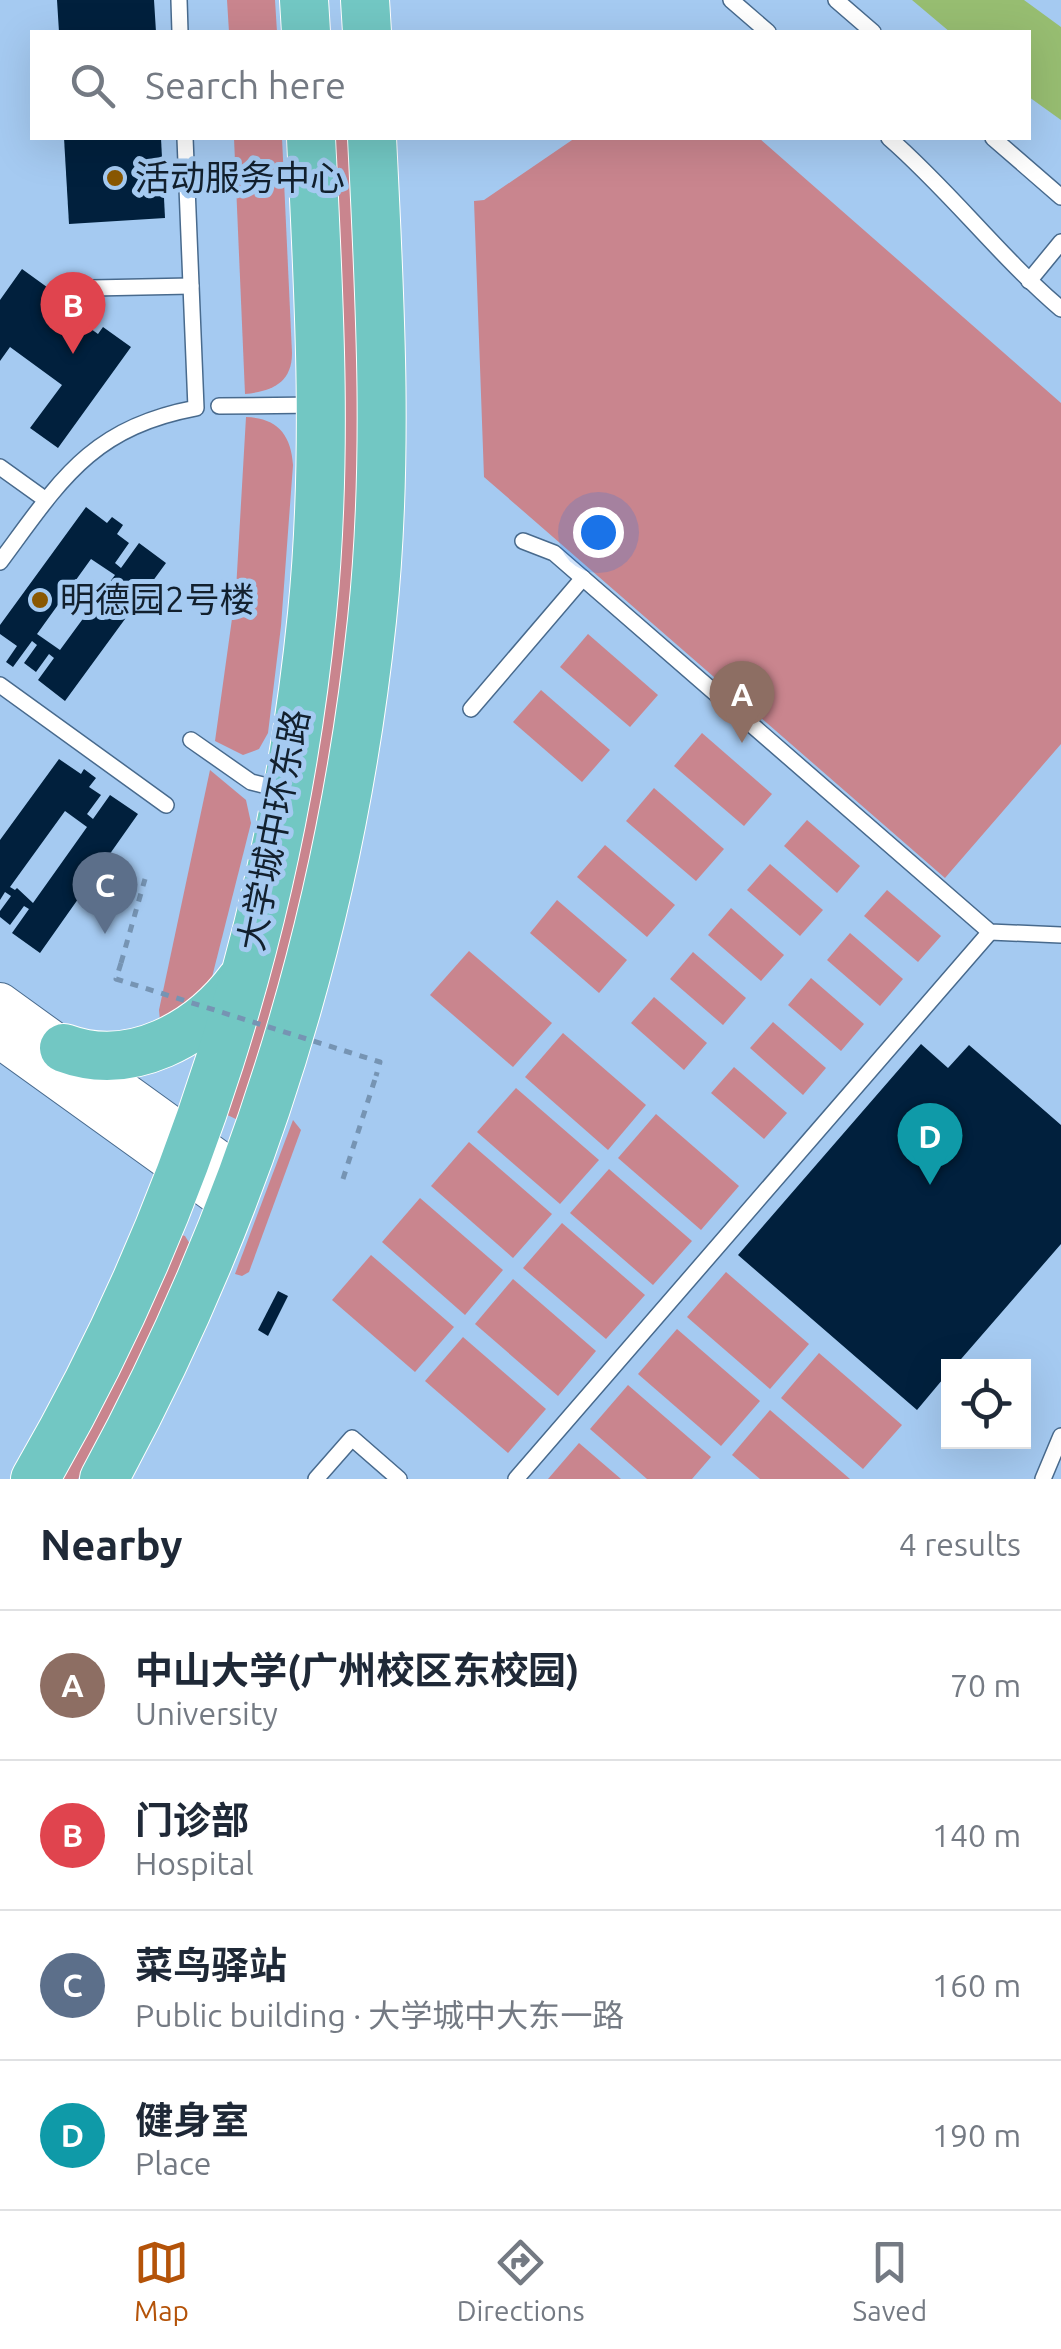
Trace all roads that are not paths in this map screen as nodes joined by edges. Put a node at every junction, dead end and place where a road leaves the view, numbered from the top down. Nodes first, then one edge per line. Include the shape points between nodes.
1 (179, 0) edge
2 (304, 0) edge
3 (365, 0) edge
4 (730, 0) edge
5 (836, 0) edge
6 (180, 30) edge
7 (306, 30) edge
8 (367, 30) edge
9 (766, 30) edge
10 (872, 30) edge
11 (185, 140) edge
12 (311, 140) edge
13 (372, 140) edge
14 (891, 140) edge
15 (996, 140) edge
16 (1061, 197) edge
17 (1061, 242) edge
18 (1029, 280) junction
19 (191, 286) junction
20 (92, 288) dead end
21 (1061, 309) edge
22 (322, 405) junction
23 (219, 406) dead end
24 (0, 467) edge
25 (46, 500) junction
26 (523, 540) dead end
27 (0, 562) edge
28 (583, 578) junction
29 (0, 684) edge
30 (471, 709) dead end
31 (191, 740) dead end
32 (286, 790) junction
33 (166, 805) dead end
34 (990, 932) junction
35 (1061, 935) edge
36 (244, 977) junction
37 (0, 1002) edge
38 (0, 1039) edge
39 (64, 1048) junction
40 (187, 1156) junction
41 (238, 1192) junction
42 (1061, 1436) edge
43 (35, 1479) edge
44 (104, 1479) edge
45 (316, 1479) edge
46 (399, 1479) edge
47 (516, 1479) edge
48 (1043, 1479) edge

1 - 6 lane
2 - 7 main road
3 - 8 main road
4 - 9 lane
5 - 10 lane
11 - 19 lane
12 - 22 main road, 大学城中环东路
13 - 41 main road, 大学城中环东路 via 382,406 372,617 320,925
14 - 18 lane
15 - 16 lane
17 - 18 lane
18 - 21 lane
19 - 20 lane
19 - 25 lane via 196,408 154,417 110,438
22 - 23 lane
22 - 32 main road, 大学城中环东路 via 312,612
24 - 25 lane
25 - 27 lane
26 - 28 lane via 547,548
28 - 30 lane
28 - 34 lane
29 - 33 lane
31 - 32 lane via 251,782
32 - 36 main road, 大学城中环东路
34 - 35 lane
34 - 47 lane
36 - 39 main road via 210,1014 150,1049 110,1057
36 - 40 main road, 大学城中环东路
37 - 39 street
38 - 40 street
39 - 40 street
40 - 41 street
40 - 43 main road, 大学城中环东路 via 115,1330
41 - 44 main road, 大学城中环东路 via 170,1355
42 - 48 lane
45 - 46 lane via 352,1438

